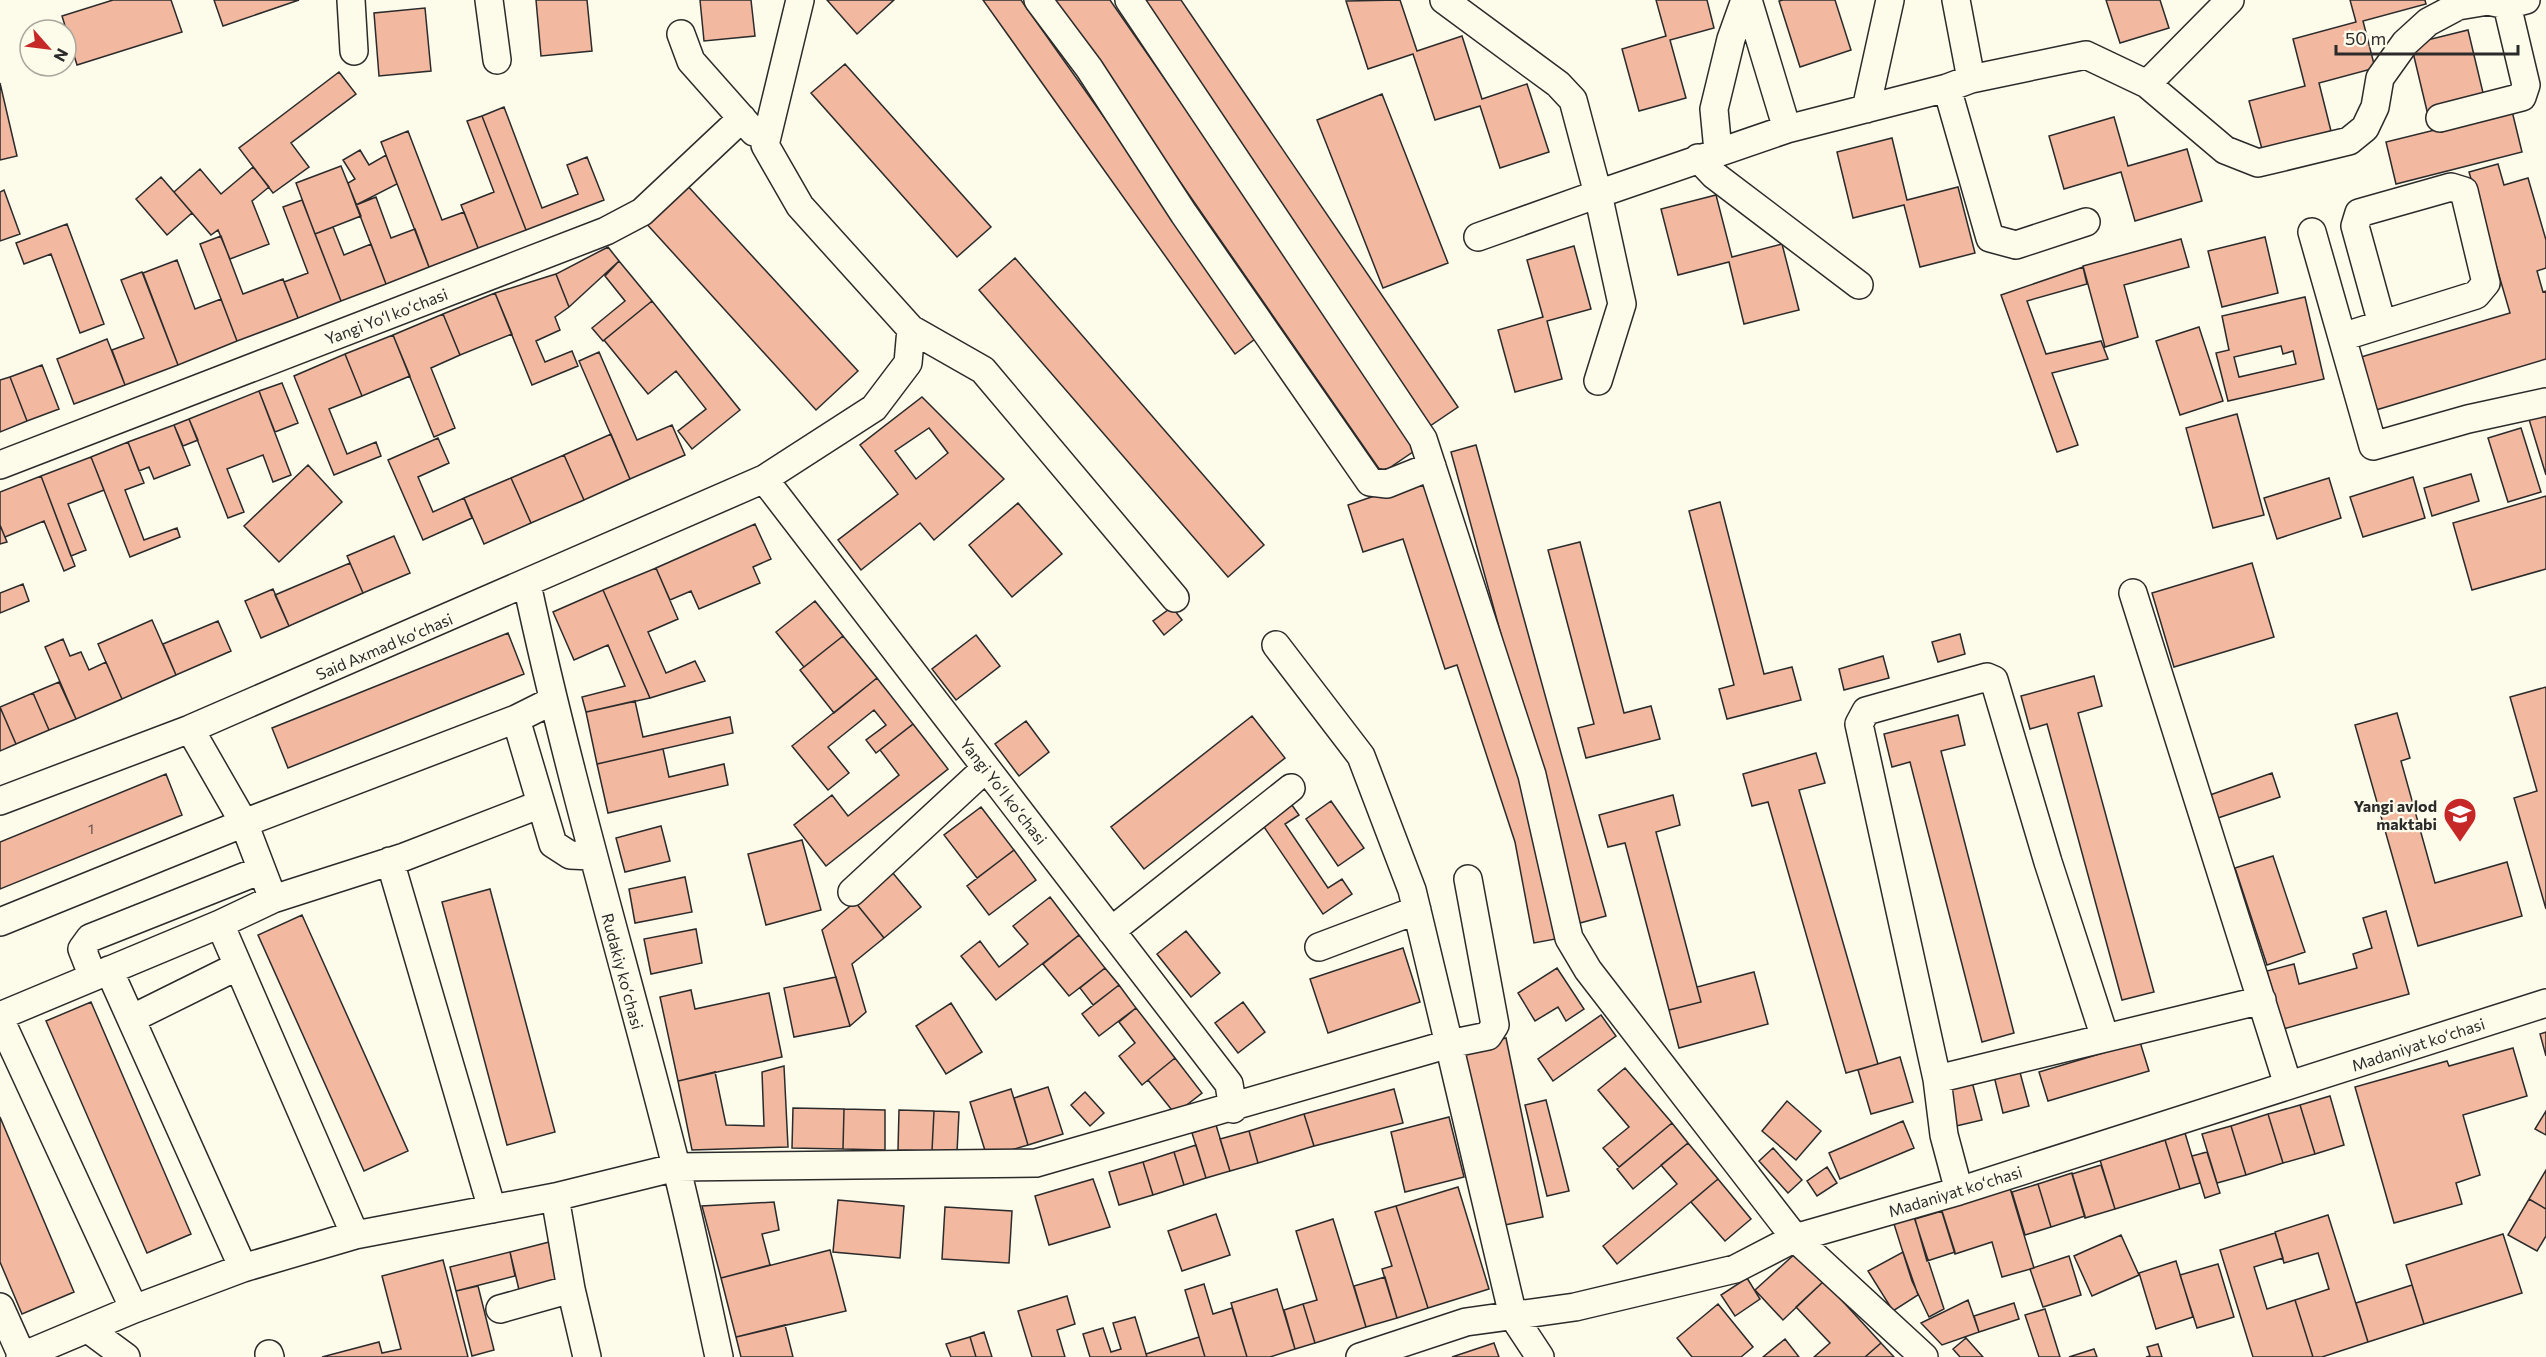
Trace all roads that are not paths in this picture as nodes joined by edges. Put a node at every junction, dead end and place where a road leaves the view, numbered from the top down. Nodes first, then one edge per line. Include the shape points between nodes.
1 (351, 0) edge
2 (489, 0) edge
3 (800, 0) edge
4 (1038, 0) edge
5 (1129, 0) edge
6 (1444, 0) edge
7 (1746, 0) edge
8 (1890, 0) edge
9 (1956, 0) edge
10 (2516, 2) edge
11 (2220, 5) edge
12 (681, 34) dead end
13 (354, 51) dead end
14 (497, 60) dead end
15 (1959, 84) junction
16 (2147, 84) junction
17 (1866, 109) junction
18 (742, 118) junction
19 (2440, 118) dead end
20 (1787, 129) junction
21 (765, 145) junction
22 (1708, 155) junction
23 (1598, 194) junction
24 (2086, 222) dead end
25 (2312, 232) dead end
26 (1478, 237) dead end
27 (1859, 285) dead end
28 (2382, 324) junction
29 (911, 329) junction
30 (2342, 337) junction
31 (1598, 381) dead end
32 (2546, 402) edge
33 (0, 465) edge
34 (1432, 466) junction
35 (764, 479) junction
36 (527, 585) junction
37 (2133, 593) dead end
38 (1175, 598) dead end
39 (1276, 645) dead end
40 (552, 701) junction
41 (516, 719) junction
42 (190, 729) junction
43 (986, 768) junction
44 (1291, 788) dead end
45 (0, 801) edge
46 (541, 804) junction
47 (243, 823) junction
48 (592, 856) junction
49 (390, 861) junction
50 (261, 870) junction
51 (1468, 879) dead end
52 (852, 892) dead end
53 (273, 899) junction
54 (1417, 910) junction
55 (0, 922) edge
56 (220, 924) junction
57 (1111, 931) junction
58 (1319, 947) dead end
59 (238, 966) junction
60 (101, 974) junction
61 (2262, 1000) junction
62 (2546, 1003) edge
63 (0, 1018) edge
64 (131, 1019) junction
65 (2105, 1038) junction
66 (1449, 1044) junction
67 (1937, 1078) junction
68 (2288, 1085) junction
69 (1233, 1108) junction
70 (676, 1167) junction
71 (1959, 1191) junction
72 (555, 1197) junction
73 (492, 1209) junction
74 (355, 1234) junction
75 (1795, 1238) junction
76 (243, 1268) junction
77 (571, 1289) junction
78 (0, 1307) edge
79 (134, 1309) junction
80 (500, 1309) dead end
81 (1513, 1316) junction
82 (88, 1329) junction
83 (21, 1357) edge
84 (126, 1357) edge
85 (587, 1357) edge
86 (719, 1357) edge
87 (1362, 1357) edge
88 (1540, 1357) edge
89 (1924, 1357) edge

1 - 13 street
2 - 14 street
3 - 21 street
4 - 34 street via 1089,68 1184,214 1370,482 1387,484
5 - 34 street via 1424,439
6 - 23 street via 1558,84 1573,100
7 - 20 street
7 - 22 street via 1731,39 1714,109
8 - 17 street
9 - 15 street
10 - 16 street via 2458,6 2428,22 2405,43 2380,78 2375,107 2365,128 2349,141 2258,163 2224,150
10 - 19 street via 2526,85 2522,97
11 - 16 street
12 - 18 street via 691,61
15 - 16 street via 2086,55
15 - 17 street
15 - 24 street via 1990,238 2016,245
17 - 20 street
18 - 21 street
18 - 33 street, Yangi Yoʻl koʻchasi via 642,212 606,231
20 - 22 street
21 - 29 street via 800,206
22 - 23 street
22 - 27 street via 1714,175
23 - 26 street
23 - 31 street via 1622,304
25 - 30 street
28 - 28 street via 2476,295 2486,283 2464,192 2451,187 2359,213 2355,226
28 - 30 street
29 - 35 street, Said Axmad koʻchasi via 908,363 874,408
29 - 38 street via 983,370
30 - 32 street via 2373,446
34 - 75 street via 1532,776 1569,938 1588,970
35 - 36 street, Said Axmad koʻchasi
35 - 43 street, Yangi Yoʻl koʻchasi
36 - 40 street, Rudakiy koʻchasi
36 - 42 street, Said Axmad koʻchasi
37 - 61 street
39 - 54 street via 1361,756
40 - 41 street
40 - 48 street, Rudakiy koʻchasi
41 - 46 street
41 - 47 street
42 - 45 street, Said Axmad koʻchasi
42 - 47 street
43 - 52 street
43 - 57 street, Yangi Yoʻl koʻchasi
44 - 57 street
46 - 48 street via 553,844 570,855
46 - 49 street
47 - 50 street
47 - 55 street
48 - 70 street, Rudakiy koʻchasi
49 - 53 street
49 - 73 street
50 - 53 street
50 - 60 street via 90,938 82,950
51 - 66 street via 1495,1025 1488,1036
53 - 56 street
54 - 58 street
54 - 66 street
56 - 59 street
56 - 60 street
57 - 69 street, Yangi Yoʻl koʻchasi via 1229,1084
59 - 64 street
59 - 74 street
60 - 63 street
60 - 64 street
61 - 65 street
61 - 68 street
62 - 68 street, Madaniyat koʻchasi
63 - 79 street
64 - 76 street
65 - 67 street
65 - 67 street via 1994,680 1987,677 1866,711 1859,724
66 - 69 street
66 - 81 street
67 - 71 street via 1944,1135
68 - 71 street, Madaniyat koʻchasi
69 - 70 street via 1036,1163
70 - 72 street
70 - 86 street, Rudakiy koʻchasi
71 - 75 street, Madaniyat koʻchasi
72 - 73 street
72 - 77 street
73 - 74 street
74 - 76 street
75 - 81 street, Madaniyat koʻchasi via 1735,1269 1575,1307
75 - 89 street
76 - 79 street
77 - 80 street
77 - 85 street
78 - 83 street
79 - 82 street
81 - 87 street, Madaniyat koʻchasi via 1466,1322
81 - 88 street
82 - 83 street
82 - 84 street

